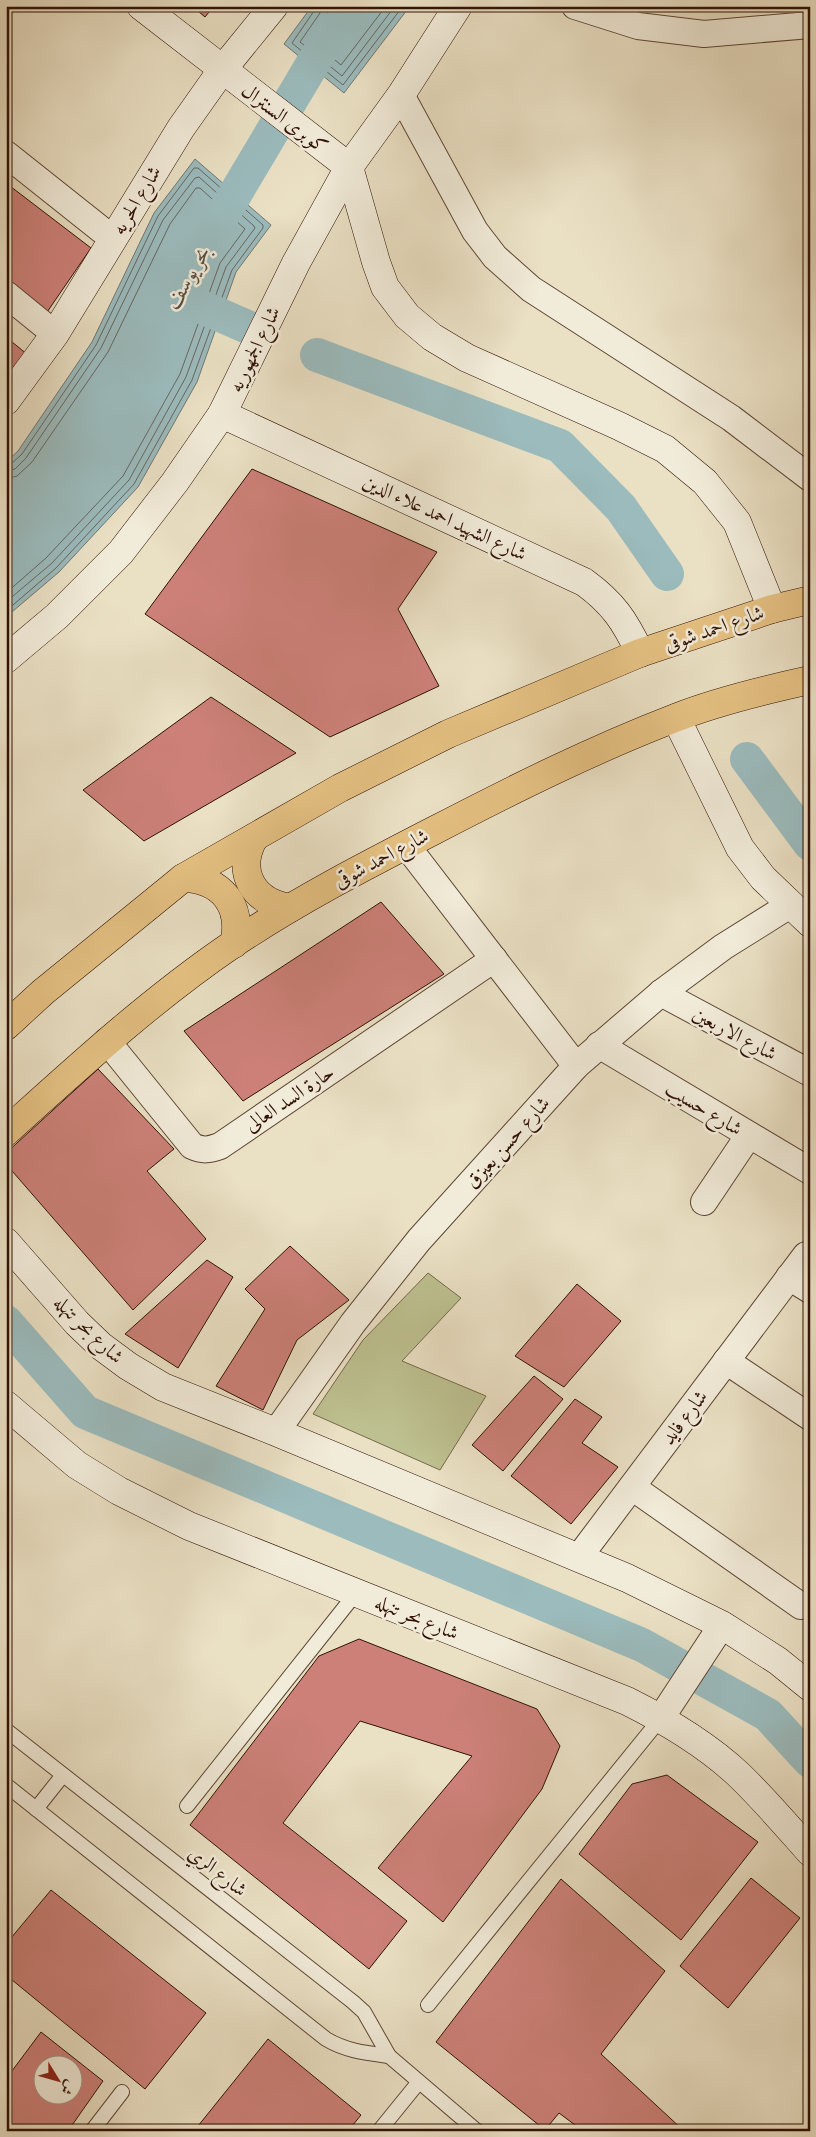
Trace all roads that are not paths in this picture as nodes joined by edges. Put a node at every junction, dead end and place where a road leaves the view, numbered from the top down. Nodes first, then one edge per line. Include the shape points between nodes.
1 (141, 6) edge
2 (274, 6) edge
3 (458, 6) edge
4 (575, 6) edge
5 (810, 25) edge
6 (222, 70) junction
7 (401, 95) junction
8 (6, 154) edge
9 (349, 166) junction
10 (113, 239) junction
11 (6, 294) edge
12 (55, 334) junction
13 (6, 401) edge
14 (222, 414) junction
15 (810, 478) edge
16 (810, 600) edge
17 (772, 609) junction
18 (640, 654) junction
19 (6, 658) edge
20 (810, 680) edge
21 (676, 718) junction
22 (254, 838) junction
23 (406, 845) junction
24 (183, 878) junction
25 (790, 905) junction
26 (290, 908) junction
27 (810, 923) edge
28 (234, 944) junction
29 (494, 959) junction
30 (661, 993) junction
31 (6, 1026) edge
32 (107, 1041) junction
33 (599, 1045) junction
34 (576, 1066) junction
35 (810, 1073) edge
36 (6, 1132) edge
37 (749, 1135) junction
38 (810, 1171) edge
39 (704, 1202) dead end
40 (6, 1242) edge
41 (806, 1255) dead end
42 (799, 1284) edge
43 (726, 1361) junction
44 (6, 1405) edge
45 (810, 1417) edge
46 (276, 1432) junction
47 (632, 1487) junction
48 (579, 1557) junction
49 (356, 1593) junction
50 (801, 1606) dead end
51 (722, 1625) junction
52 (810, 1687) edge
53 (668, 1709) junction
54 (6, 1730) edge
55 (63, 1775) junction
56 (6, 1785) edge
57 (188, 1806) dead end
58 (36, 1809) junction
59 (810, 1852) edge
60 (428, 2005) dead end
61 (389, 2056) junction
62 (418, 2083) junction
63 (122, 2092) dead end
64 (92, 2131) edge
65 (379, 2131) edge
66 (477, 2131) edge

1 - 6 street, كوبرى السنترال
2 - 6 street, شارع الحريه
3 - 7 street, شارع الجمهوريه
4 - 5 street via 638,26 704,34
6 - 9 street, كوبرى السنترال
6 - 10 street, شارع الحريه via 157,163
7 - 9 street, شارع الجمهوريه
7 - 15 street via 475,231 495,257 531,289 731,418
8 - 10 street
9 - 14 street, شارع الجمهوريه via 296,263
9 - 17 street via 385,287 407,316 432,337 467,358 665,449 705,482 737,522
10 - 12 street, شارع الحريه
11 - 12 street
12 - 13 street, شارع الحريه
14 - 18 street, شارع الشهيد احمد علاء الدين via 584,582 619,613
14 - 19 street, شارع الجمهوريه via 176,482 121,552 57,616
16 - 17 main road, شارع احمد شوقى
17 - 18 main road, شارع احمد شوقى
18 - 22 main road, شارع احمد شوقى via 448,734 340,788
20 - 21 main road, شارع احمد شوقى via 755,692
21 - 23 main road, شارع احمد شوقى via 530,781
21 - 25 street via 740,848
22 - 24 main road, شارع احمد شوقى
22 - 26 main road via 246,858 249,880 265,900
23 - 26 main road, شارع احمد شوقى
23 - 29 street
24 - 28 main road via 208,882 227,897 236,920
24 - 31 main road, شارع احمد شوقى via 42,992
25 - 27 street
25 - 30 street, شارع حسن بعيزق via 723,947
26 - 28 main road, شارع احمد شوقى
28 - 32 main road, شارع احمد شوقى
29 - 32 street, حارة السد العالى via 220,1146 211,1149 201,1150 192,1146
29 - 34 street
30 - 33 street, شارع حسن بعيزق
30 - 35 street, شارع الاربعين
32 - 36 main road, شارع احمد شوقى
33 - 34 street, شارع حسن بعيزق
33 - 37 street, شارع حسيب
34 - 46 street, شارع حسن بعيزق via 420,1240 353,1323
37 - 38 street, شارع حسيب
37 - 39 street
40 - 46 street, شارع بحر تنهله via 77,1323 128,1366 163,1387
41 - 42 street, شارع فايد
42 - 43 street, شارع فايد
43 - 45 street
43 - 47 street, شارع فايد
44 - 49 street, شارع بحر تنهله via 77,1465 119,1491 189,1526
46 - 48 street, شارع بحر تنهله
47 - 48 street, شارع فايد
47 - 50 street
48 - 51 street, شارع بحر تنهله
49 - 53 street, شارع بحر تنهله via 627,1701
49 - 57 lane
51 - 52 street, شارع بحر تنهله
51 - 53 street
53 - 59 street, شارع بحر تنهله via 703,1746 738,1775
53 - 60 lane
54 - 55 lane, شارع الري
55 - 58 lane
55 - 61 lane, شارع الري via 353,2002 364,2012
56 - 58 lane
58 - 61 lane via 326,2039 353,2052
61 - 62 lane, شارع الري
62 - 65 lane
62 - 66 lane, شارع الري
63 - 64 lane

